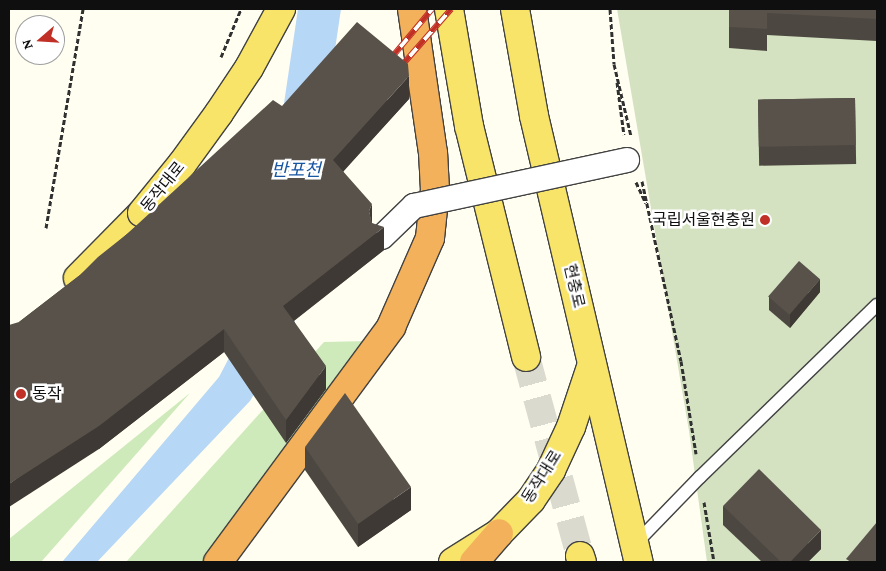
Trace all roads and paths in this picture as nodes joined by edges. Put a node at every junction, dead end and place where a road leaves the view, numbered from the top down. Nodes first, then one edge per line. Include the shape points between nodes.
1 (82, 9) edge
2 (281, 9) edge
3 (412, 9) edge
4 (449, 9) edge
5 (515, 9) edge
6 (610, 9) edge
7 (632, 137) dead end
8 (634, 167) joint
9 (46, 228) dead end
10 (382, 238) edge
11 (62, 292) edge
12 (877, 305) edge
13 (526, 357) tunnel mouth
14 (592, 364) junction
15 (700, 477) junction
16 (500, 533) junction
17 (637, 554) edge
18 (218, 562) edge
19 (453, 562) edge
20 (474, 562) edge
21 (714, 562) edge

1 - 9 path
2 - 11 main road, 동작대로, bridge via 249,68 182,164 142,213
3 - 18 highway via 433,153 435,190 430,238 391,327
4 - 13 main road via 469,126
5 - 14 main road, 현충로 via 534,116
6 - 7 path via 614,64
8 - 10 street, bridge via 414,206
8 - 15 path via 681,361
12 - 15 lane
14 - 16 main road, 동작대로 via 571,426 550,470 531,500
14 - 17 main road, 현충로
15 - 17 lane
15 - 21 path
16 - 19 main road, 동작대로
16 - 20 highway

